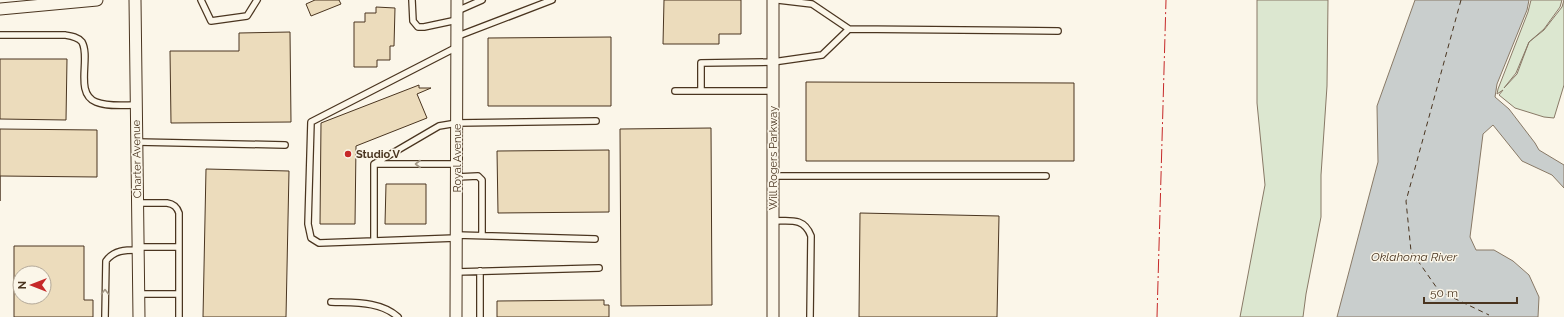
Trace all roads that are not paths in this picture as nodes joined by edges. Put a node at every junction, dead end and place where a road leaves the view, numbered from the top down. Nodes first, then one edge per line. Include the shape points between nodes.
1 (97, 0) edge
2 (135, 0) edge
3 (201, 0) edge
4 (257, 0) edge
5 (412, 0) edge
6 (482, 0) edge
7 (552, 0) edge
8 (774, 0) edge
9 (778, 0) edge
10 (63, 2) edge
11 (0, 9) edge
12 (457, 10) edge
13 (849, 29) junction
14 (1058, 31) dead end
15 (0, 35) edge
16 (458, 41) junction
17 (774, 62) junction
18 (675, 91) dead end
19 (701, 91) junction
20 (773, 91) junction
21 (136, 105) junction
22 (596, 121) dead end
23 (457, 123) junction
24 (137, 142) junction
25 (285, 145) dead end
26 (374, 164) junction
27 (457, 164) junction
28 (773, 176) junction
29 (1046, 176) dead end
30 (457, 177) junction
31 (137, 203) junction
32 (773, 221) junction
33 (482, 235) junction
34 (456, 237) junction
35 (595, 239) dead end
36 (374, 241) junction
37 (179, 247) junction
38 (138, 248) junction
39 (599, 268) dead end
40 (480, 271) junction
41 (456, 272) junction
42 (138, 294) junction
43 (179, 294) junction
44 (331, 302) dead end
45 (105, 317) edge
46 (138, 317) edge
47 (179, 317) edge
48 (398, 317) edge
49 (456, 317) edge
50 (480, 317) edge
51 (773, 317) edge
52 (810, 317) edge

1 - 10 street
2 - 21 street, Charter Avenue
3 - 4 lane via 211,21 247,16
5 - 12 lane via 413,21 418,27 424,27
6 - 12 lane
7 - 16 lane
8 - 17 street, Will Rogers Parkway
9 - 13 lane via 812,4
10 - 11 street
12 - 16 street, Royal Avenue
13 - 14 lane
13 - 17 lane via 822,55
15 - 21 lane via 76,37 82,42 84,50 85,90 88,96 95,102
16 - 23 street, Royal Avenue
16 - 36 lane via 311,122 308,224 311,238 319,243
17 - 19 lane via 701,63
17 - 20 street, Will Rogers Parkway
18 - 19 lane
19 - 20 lane
20 - 28 street, Will Rogers Parkway
21 - 24 street, Charter Avenue
22 - 23 lane
23 - 26 lane via 439,126
23 - 27 street, Royal Avenue
24 - 25 lane
24 - 31 street, Charter Avenue
27 -> 26 lane
26 - 36 lane
27 - 30 street, Royal Avenue
28 - 29 lane
28 - 32 street, Will Rogers Parkway
30 - 33 lane via 481,177
30 - 34 street, Royal Avenue
31 - 37 lane via 167,203 177,208
31 - 38 street, Charter Avenue
32 - 51 street, Will Rogers Parkway
32 - 52 lane via 796,221 808,228 811,236
33 - 34 lane
33 - 35 lane
34 - 36 lane
34 - 41 street, Royal Avenue
37 - 38 lane
37 - 43 lane
38 - 42 street, Charter Avenue
45 -> 38 lane via 106,261 117,252
39 - 40 lane
40 - 41 lane
40 - 50 lane
41 - 49 street, Royal Avenue
42 - 43 lane
42 - 46 street, Charter Avenue
43 - 47 lane
44 - 48 lane via 372,304 391,310

